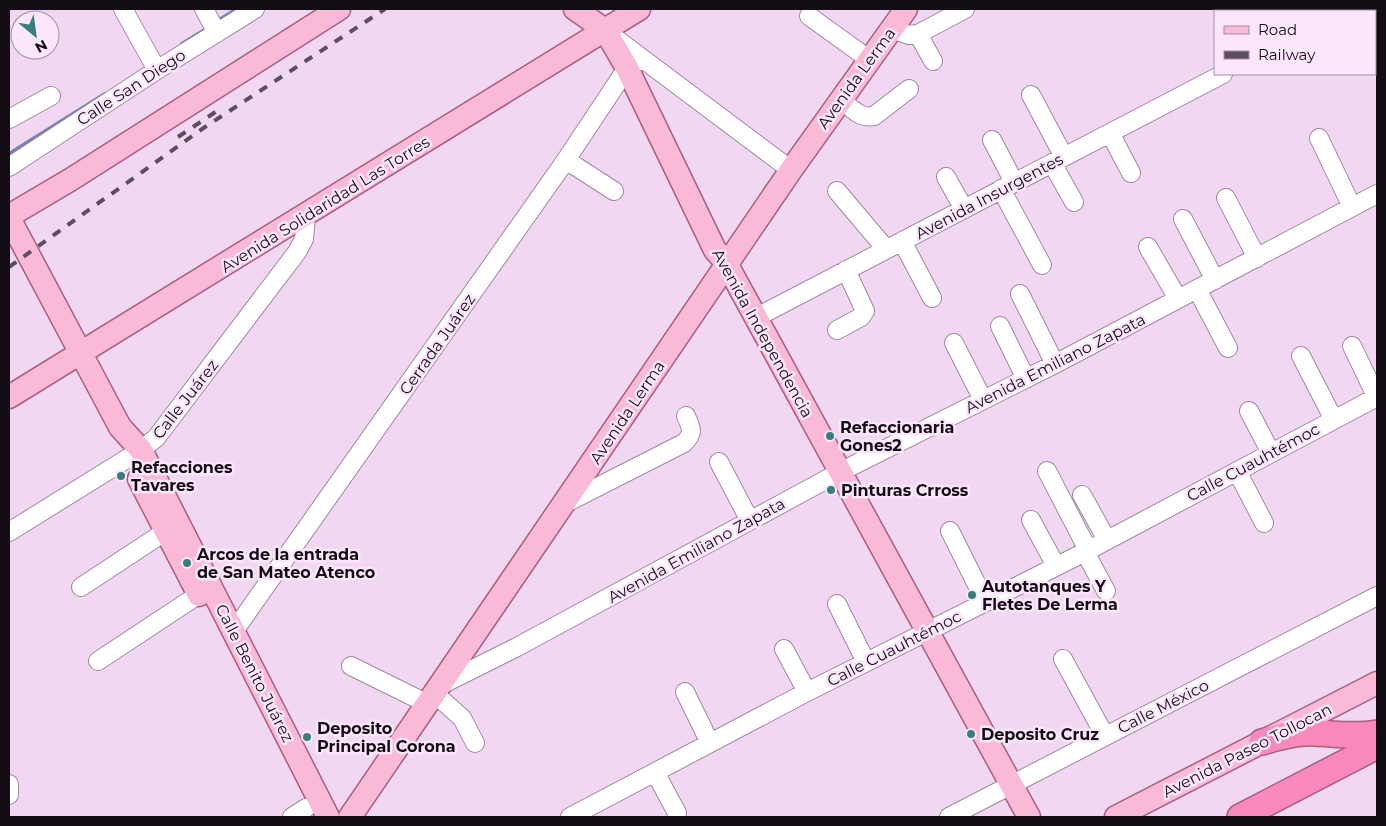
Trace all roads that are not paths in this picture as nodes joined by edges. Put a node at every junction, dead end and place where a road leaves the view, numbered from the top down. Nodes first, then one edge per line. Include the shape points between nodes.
1 (123, 9) edge
2 (339, 9) edge
3 (575, 9) edge
4 (639, 9) edge
5 (906, 9) edge
6 (965, 9) edge
7 (246, 11) edge
8 (809, 16) dead end
9 (211, 23) edge
10 (891, 29) junction
11 (605, 30) junction
12 (918, 34) junction
13 (870, 60) junction
14 (933, 61) dead end
15 (634, 64) junction
16 (154, 66) junction
17 (1221, 75) edge
18 (908, 89) dead end
19 (1031, 95) dead end
20 (52, 96) dead end
21 (841, 100) junction
22 (9, 119) edge
23 (1110, 133) junction
24 (1319, 138) dead end
25 (992, 140) dead end
26 (566, 160) junction
27 (1058, 160) junction
28 (785, 166) junction
29 (9, 167) edge
30 (1131, 173) dead end
31 (946, 177) dead end
32 (1008, 186) junction
33 (614, 191) dead end
34 (837, 191) dead end
35 (1377, 194) edge
36 (1226, 198) dead end
37 (1074, 202) dead end
38 (1352, 207) junction
39 (964, 209) junction
40 (306, 215) junction
41 (9, 217) edge
42 (1182, 219) dead end
43 (902, 241) junction
44 (1148, 246) dead end
45 (886, 249) junction
46 (1257, 258) junction
47 (723, 259) junction
48 (1042, 265) dead end
49 (846, 270) junction
50 (1215, 280) junction
51 (1198, 289) junction
52 (1020, 294) dead end
53 (932, 298) dead end
54 (1178, 299) junction
55 (755, 318) junction
56 (1000, 326) dead end
57 (837, 330) dead end
58 (954, 343) dead end
59 (1352, 346) dead end
60 (1228, 348) dead end
61 (80, 354) junction
62 (1301, 356) dead end
63 (1055, 364) junction
64 (1026, 378) junction
65 (9, 397) edge
66 (1377, 397) edge
67 (983, 400) junction
68 (1249, 411) dead end
69 (686, 416) dead end
70 (1334, 420) junction
71 (134, 453) junction
72 (1271, 453) junction
73 (719, 462) dead end
74 (1046, 471) dead end
75 (1237, 471) junction
76 (840, 472) junction
77 (1082, 495) dead end
78 (566, 502) junction
79 (1031, 520) dead end
80 (750, 521) junction
81 (1264, 523) dead end
82 (166, 531) junction
83 (950, 531) dead end
84 (9, 532) edge
85 (1107, 540) junction
86 (184, 550) junction
87 (1086, 551) junction
88 (1056, 566) junction
89 (81, 587) dead end
90 (1106, 591) dead end
91 (198, 595) junction
92 (1377, 596) edge
93 (985, 601) junction
94 (837, 604) dead end
95 (928, 630) junction
96 (234, 631) junction
97 (784, 649) dead end
98 (1064, 658) dead end
99 (98, 661) dead end
100 (866, 662) junction
101 (350, 666) dead end
102 (1377, 683) edge
103 (685, 692) dead end
104 (807, 692) junction
105 (435, 694) junction
106 (1377, 733) edge
107 (1105, 736) junction
108 (1262, 742) junction
109 (475, 743) dead end
110 (710, 743) junction
111 (1377, 746) edge
112 (655, 772) junction
113 (9, 784) edge
114 (1011, 785) junction
115 (9, 795) edge
116 (677, 813) dead end
117 (303, 814) edge
118 (576, 816) edge
119 (328, 817) edge
120 (350, 817) edge
121 (949, 817) edge
122 (1029, 817) edge
123 (1116, 817) edge
124 (1240, 817) edge

1 - 16 street
2 - 41 main road
3 - 11 main road, Avenida Independencia
4 - 11 main road, Avenida Solidaridad Las Torres
5 - 10 main road, Avenida Lerma
6 - 12 street
7 - 9 street, Calle San Diego
8 - 13 street
9 - 16 street, Calle San Diego
10 - 12 street
10 - 13 main road, Avenida Lerma
11 - 15 main road, Avenida Independencia
11 - 40 main road, Avenida Solidaridad Las Torres
12 - 14 street
13 - 21 main road, Avenida Lerma
15 - 26 street, Cerrada Juárez
15 - 28 street, Avenida Independencia
15 - 47 main road, Avenida Independencia
16 - 29 street, Calle San Diego
17 - 23 street, Avenida Insurgentes
18 - 21 street via 874,116 861,116
19 - 27 street
20 - 22 street
21 - 28 main road, Avenida Lerma
23 - 27 street, Avenida Insurgentes
23 - 30 street
24 - 38 street
25 - 32 street
26 - 33 street
26 - 96 street, Cerrada Juárez
27 - 32 street, Avenida Insurgentes
27 - 37 street
28 - 47 main road, Avenida Lerma
31 - 39 street
32 - 39 street, Avenida Insurgentes
32 - 48 street
34 - 45 street
35 - 38 street, Avenida Emiliano Zapata
36 - 46 street
38 - 46 street, Avenida Emiliano Zapata
39 - 43 street, Avenida Insurgentes
40 - 61 main road, Avenida Solidaridad Las Torres
40 - 71 street, Calle Juárez via 304,239 298,252 156,438
41 - 61 main road, Calle Benito Juárez
42 - 50 street
43 - 45 street, Avenida Insurgentes
43 - 53 street
44 - 54 street
45 - 49 street, Avenida Insurgentes
46 - 50 street, Avenida Emiliano Zapata
47 - 55 main road, Avenida Independencia
47 - 78 main road, Avenida Lerma
49 - 55 street, Avenida Insurgentes
49 - 57 street via 864,313
50 - 51 street, Avenida Emiliano Zapata
51 - 54 street, Avenida Emiliano Zapata
51 - 60 street
52 - 63 street
54 - 63 street, Avenida Emiliano Zapata
55 - 76 main road, Avenida Independencia
56 - 64 street
58 - 67 street
59 - 66 street
61 - 65 main road, Avenida Solidaridad Las Torres
61 - 71 main road, Calle Benito Juárez
62 - 70 street
63 - 64 street, Avenida Emiliano Zapata
64 - 67 street, Avenida Emiliano Zapata
66 - 70 street, Calle Cuauhtémoc
67 - 76 street, Avenida Emiliano Zapata
68 - 72 street
69 - 78 street via 692,429 691,436 684,443
70 - 72 street, Calle Cuauhtémoc
71 - 82 main road, Calle Benito Juárez
71 - 84 street, Calle Juárez
71 - 86 main road, Calle Benito Juárez
72 - 75 street, Calle Cuauhtémoc
73 - 80 street
74 - 87 street
75 - 81 street
75 - 85 street, Calle Cuauhtémoc
76 - 80 street, Avenida Emiliano Zapata
76 - 95 main road, Avenida Independencia
77 - 85 street
78 - 105 main road, Avenida Lerma
79 - 88 street
80 - 105 street, Avenida Emiliano Zapata
82 - 86 main road, Calle Benito Juárez
82 - 89 street
83 - 93 street
85 - 87 street, Calle Cuauhtémoc
86 - 91 main road, Calle Benito Juárez
86 - 96 main road, Calle Benito Juárez
87 - 88 street, Calle Cuauhtémoc
87 - 90 street
88 - 93 street, Calle Cuauhtémoc
91 - 99 street
91 - 117 main road, Calle Benito Juárez
92 - 107 street, Calle México
93 - 95 street, Calle Cuauhtémoc
94 - 100 street
95 - 100 street, Calle Cuauhtémoc
95 - 114 main road, Avenida Independencia
96 - 119 main road, Calle Benito Juárez
97 - 104 street
98 - 107 street
100 - 104 street, Calle Cuauhtémoc
101 - 105 street
102 - 108 main road, Avenida Paseo Tollocan
103 - 110 street
104 - 110 street, Calle Cuauhtémoc
105 - 109 street via 462,718
105 - 120 main road, Avenida Lerma
106 - 108 highway via 1349,736 1314,733
107 - 114 street, Calle México
108 - 123 main road, Avenida Paseo Tollocan
110 - 112 street, Calle Cuauhtémoc
111 - 124 highway
112 - 116 street
112 - 118 street, Calle Cuauhtémoc
113 - 115 street
114 - 121 street, Calle México
114 - 122 main road, Avenida Independencia

